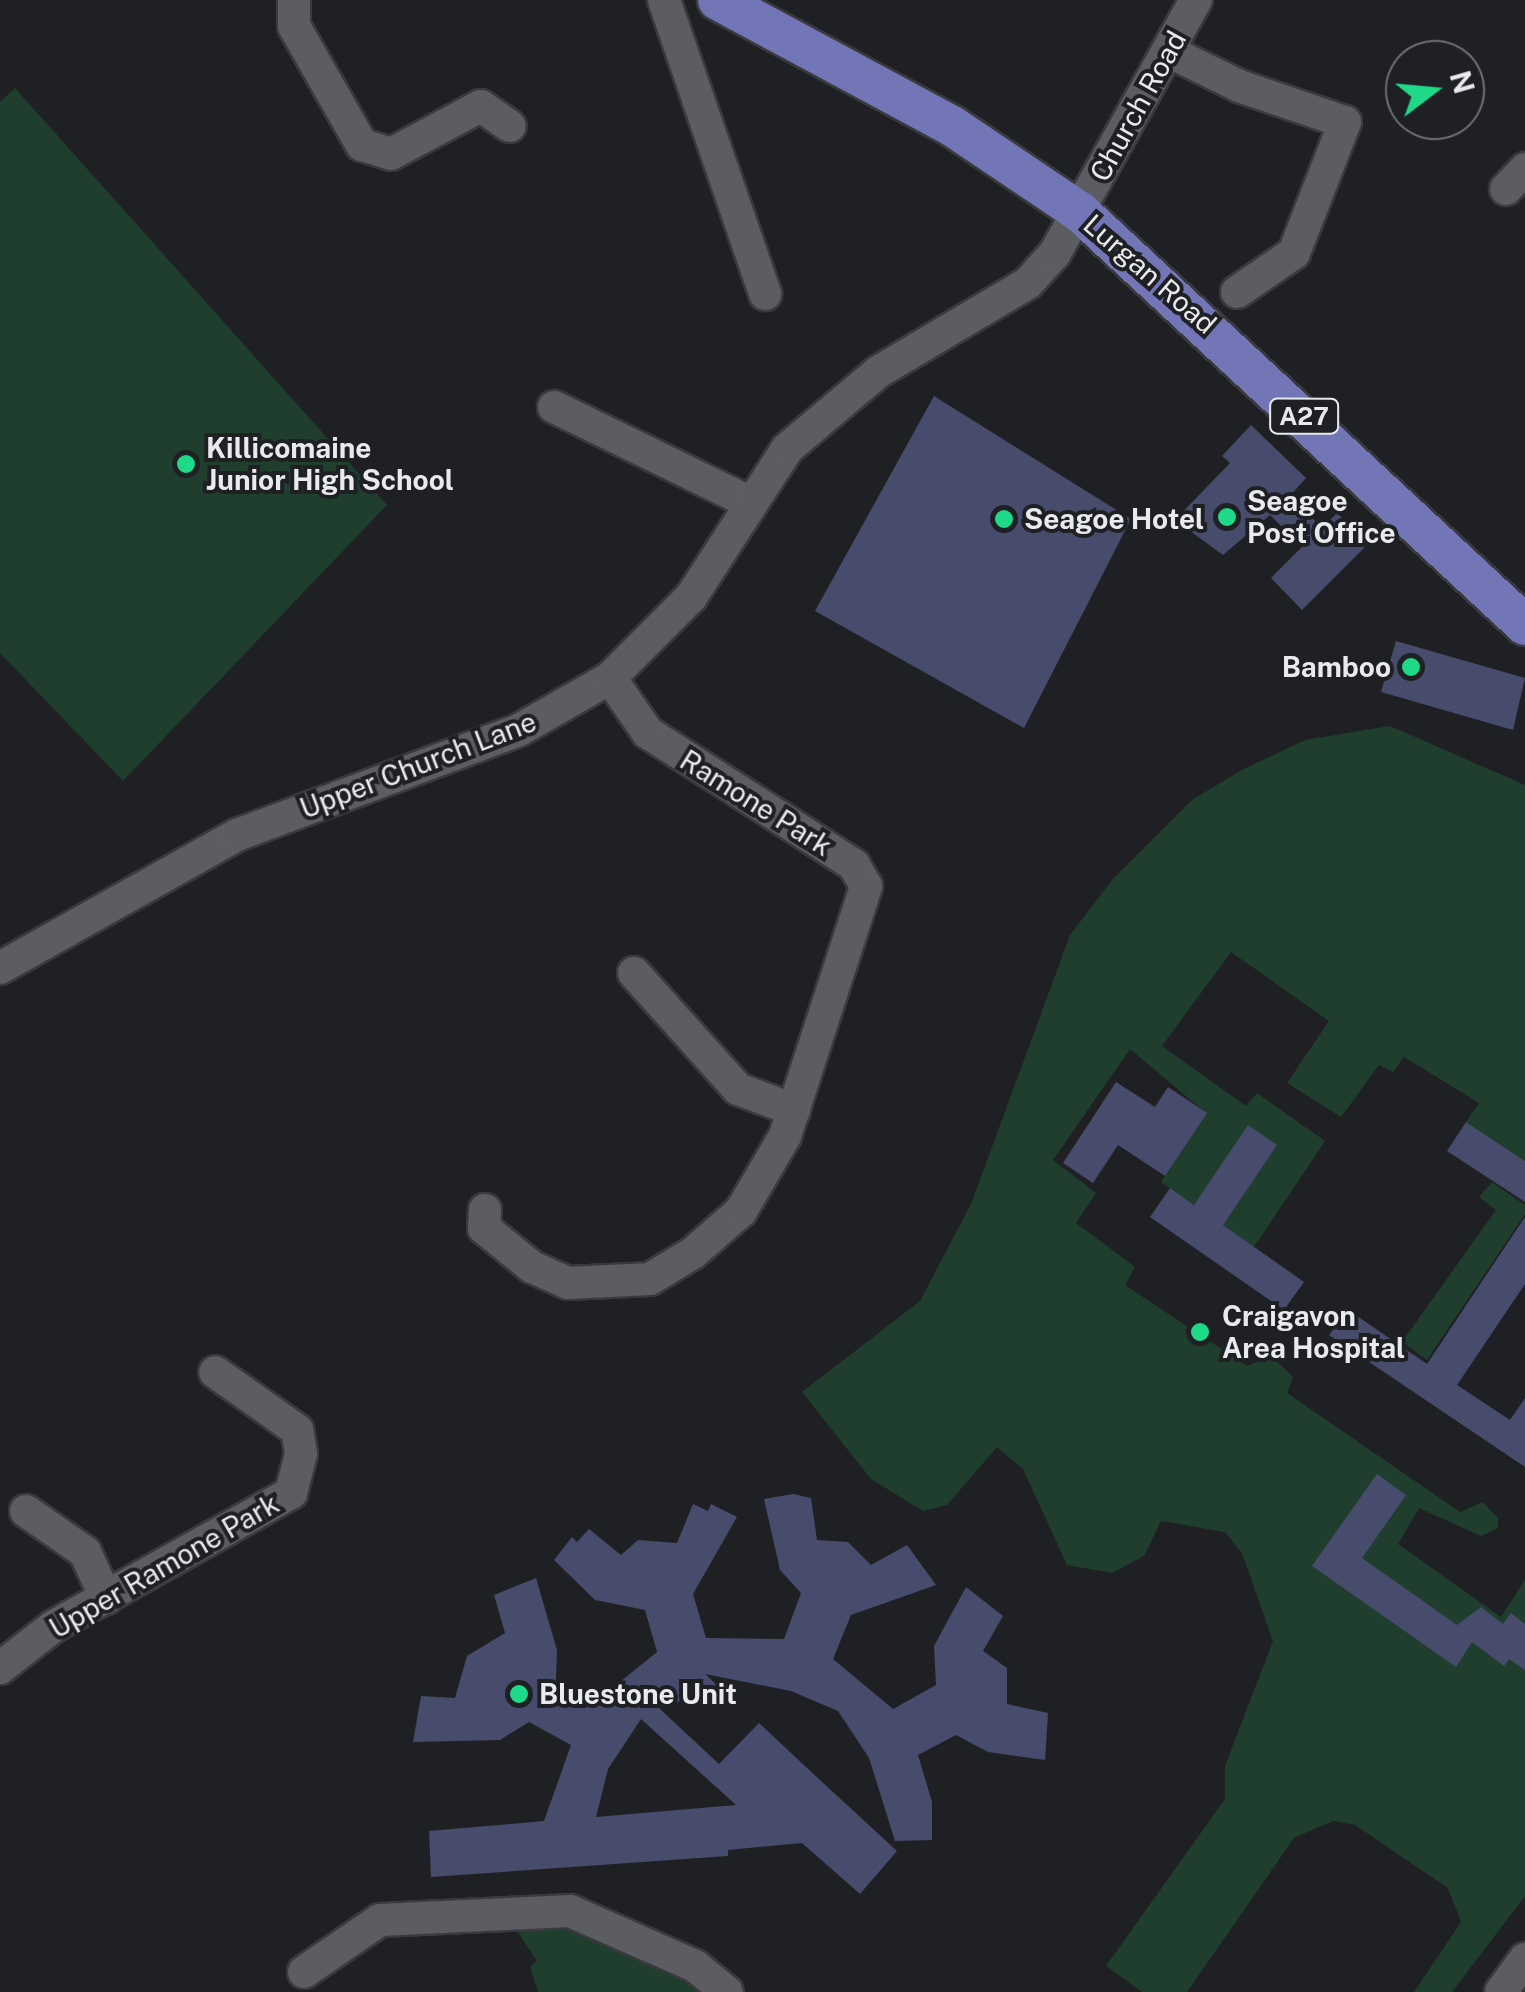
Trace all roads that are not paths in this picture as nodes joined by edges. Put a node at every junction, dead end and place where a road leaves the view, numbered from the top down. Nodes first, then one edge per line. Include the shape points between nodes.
1 (294, 0) edge
2 (664, 0) edge
3 (718, 0) edge
4 (1196, 0) edge
5 (1168, 51) junction
6 (510, 126) dead end
7 (1080, 212) junction
8 (1237, 292) dead end
9 (765, 294) dead end
10 (554, 407) dead end
11 (749, 502) junction
12 (1525, 625) edge
13 (610, 678) junction
14 (0, 968) edge
15 (634, 972) dead end
16 (794, 1110) junction
17 (485, 1210) dead end
18 (215, 1372) dead end
19 (26, 1511) dead end
20 (106, 1598) junction
21 (0, 1668) edge
22 (1525, 1958) edge
23 (304, 1972) dead end
24 (726, 1992) edge
25 (1502, 1992) edge

1 - 6 street via 294,26 362,145 392,154 482,106
2 - 9 street
3 - 7 main road, Lurgan Road / A27 via 952,126
4 - 5 street, Church Road
5 - 7 street, Church Road
5 - 8 street via 1238,86 1345,122 1294,253
7 - 11 street, Upper Church Lane via 1028,283 830,409
7 - 12 main road, Lurgan Road / A27
10 - 11 street
11 - 13 street, Upper Church Lane via 691,597
13 - 14 street, Upper Church Lane via 519,730 238,835
13 - 16 street, Ramone Park via 648,734 854,865 866,886
15 - 16 street via 738,1089
16 - 17 street, Ramone Park via 741,1212 650,1278 568,1283 532,1267 484,1228
18 - 20 street, Upper Ramone Park via 297,1430 301,1454 291,1494
19 - 20 street via 85,1552
20 - 21 street, Upper Ramone Park
22 - 25 street
23 - 24 street via 380,1920 570,1912 695,1966

